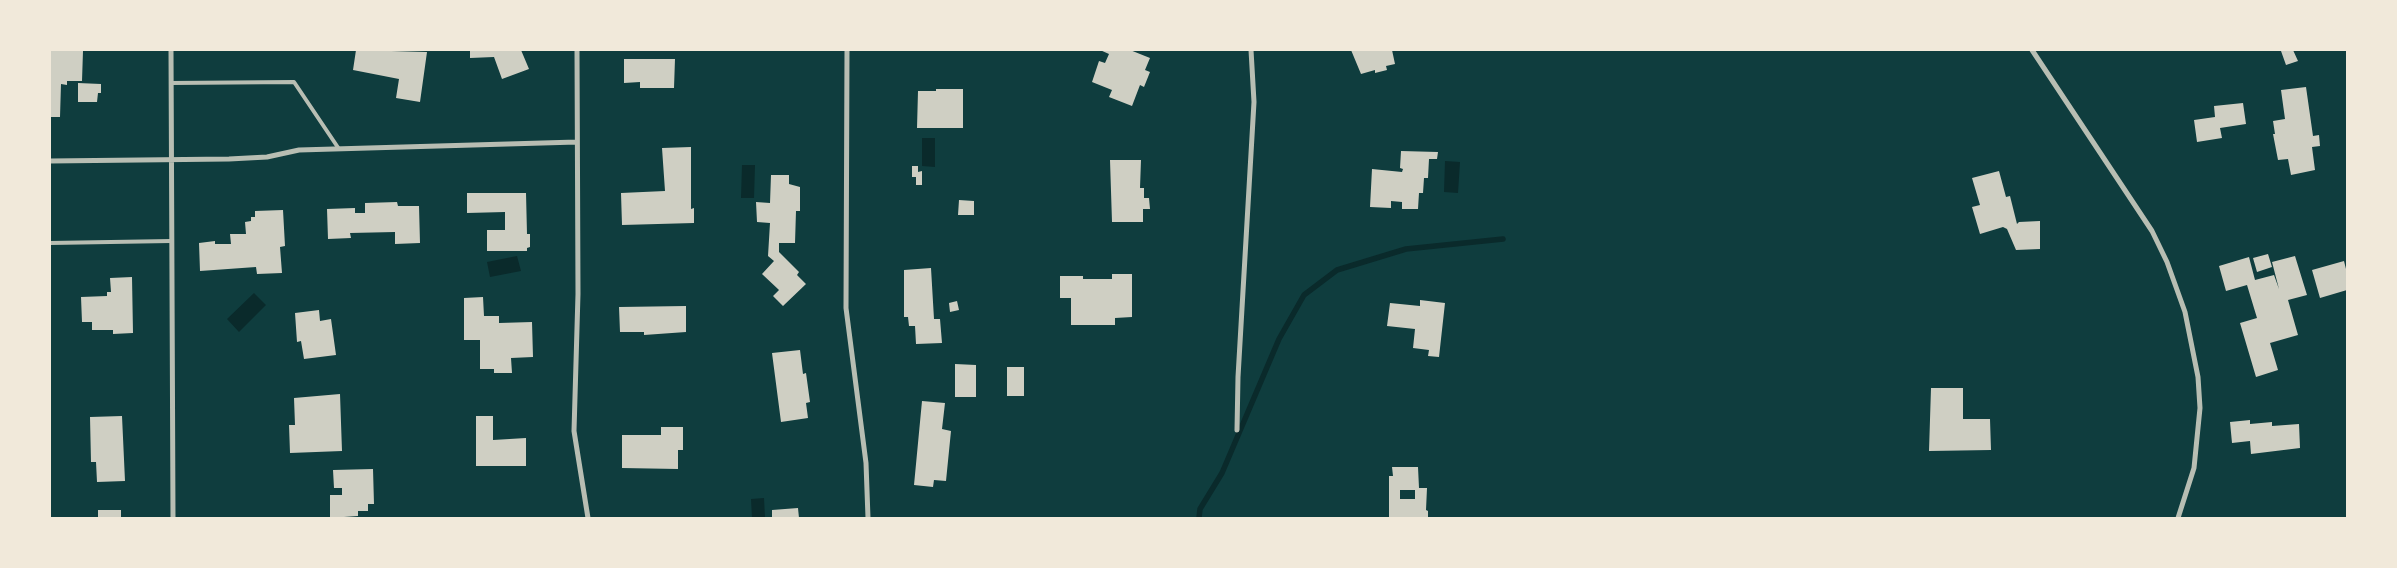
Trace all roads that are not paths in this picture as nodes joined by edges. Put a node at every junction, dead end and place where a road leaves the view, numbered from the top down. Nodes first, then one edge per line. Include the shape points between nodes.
1 (171, 50) edge
2 (577, 50) edge
3 (847, 50) edge
4 (1251, 50) edge
5 (2032, 50) edge
6 (171, 83) junction
7 (578, 142) junction
8 (339, 149) junction
9 (171, 160) junction
10 (50, 161) edge
11 (171, 241) junction
12 (50, 243) edge
13 (1237, 430) dead end
14 (173, 518) edge
15 (588, 518) edge
16 (868, 518) edge
17 (2178, 518) edge

1 - 6 street
2 - 7 street
3 - 16 street via 846,308 866,463
4 - 13 street via 1254,102
5 - 17 street via 2152,231 2185,312 2198,377 2200,408 2194,468
6 - 8 lane via 294,82
6 - 9 street
7 - 8 street
7 - 15 street via 574,431
8 - 9 street via 299,150 258,158
9 - 10 street
9 - 11 street
11 - 12 lane
11 - 14 street

